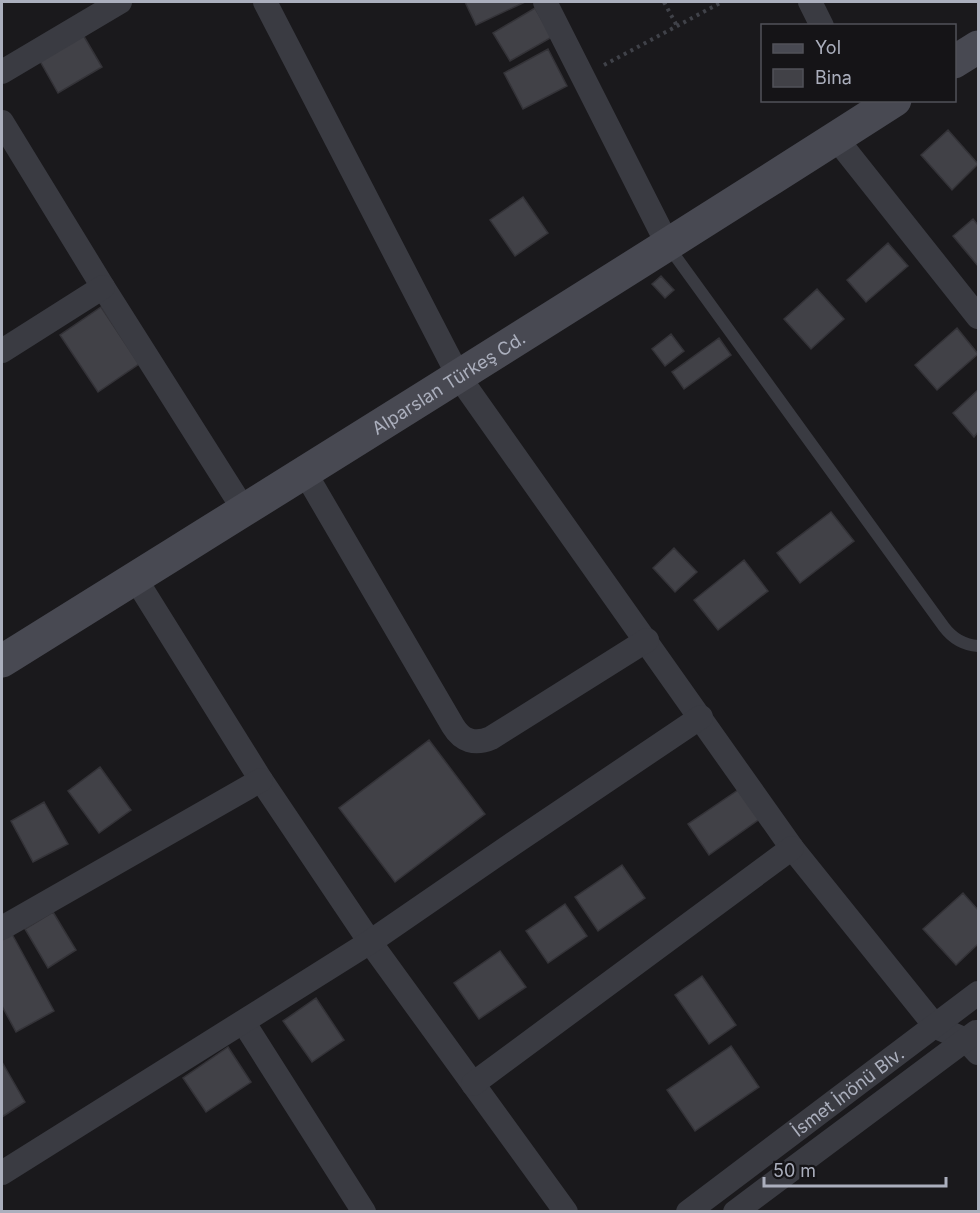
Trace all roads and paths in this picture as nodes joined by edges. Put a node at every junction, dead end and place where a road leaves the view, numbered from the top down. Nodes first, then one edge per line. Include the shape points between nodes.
1 (120, 2) edge
2 (265, 2) edge
3 (545, 2) edge
4 (664, 2) edge
5 (722, 2) edge
6 (810, 2) edge
7 (821, 24) edge
8 (677, 26) junction
9 (978, 47) edge
10 (956, 61) edge
11 (2, 72) edge
12 (581, 76) junction
13 (888, 102) edge
14 (861, 110) edge
15 (2, 122) edge
16 (835, 137) junction
17 (668, 245) junction
18 (103, 287) junction
19 (978, 318) edge
20 (2, 351) edge
21 (459, 377) junction
22 (304, 471) junction
23 (244, 510) junction
24 (135, 578) junction
25 (647, 640) junction
26 (978, 645) edge
27 (2, 661) edge
28 (700, 717) junction
29 (261, 780) junction
30 (792, 848) junction
31 (2, 928) edge
32 (370, 942) junction
33 (978, 993) edge
34 (244, 1023) junction
35 (936, 1027) junction
36 (974, 1041) edge
37 (473, 1084) junction
38 (2, 1173) edge
39 (364, 1212) edge
40 (566, 1212) edge
41 (688, 1212) edge
42 (735, 1212) edge

1 - 11 street
2 - 21 street
3 - 12 street
4 - 8 path
5 - 8 path
6 - 7 street
8 - 12 path
9 - 10 street
12 - 17 street
13 - 14 street, Alparslan Türkeş Cd.
14 - 16 street, Alparslan Türkeş Cd.
15 - 18 street
16 - 17 street, Alparslan Türkeş Cd.
16 - 19 street
17 - 21 street, Alparslan Türkeş Cd.
17 - 26 lane via 950,635 966,644
18 - 20 street
18 - 23 street
21 - 22 street, Alparslan Türkeş Cd.
21 - 25 street
22 - 23 street, Alparslan Türkeş Cd.
22 - 25 street via 453,726 464,738 478,742 491,738
23 - 24 street, Alparslan Türkeş Cd.
24 - 27 street, Alparslan Türkeş Cd.
24 - 29 street
25 - 28 street
28 - 30 street
28 - 32 street
29 - 31 street
29 - 32 street
30 - 35 street
30 - 37 street
32 - 34 street
32 - 37 street
33 - 35 street, İsmet İnönü Blv.
34 - 38 street
34 - 39 street
35 - 36 street
35 - 41 street, İsmet İnönü Blv.
36 - 42 street, İsmet İnönü Blv.
37 - 40 street

